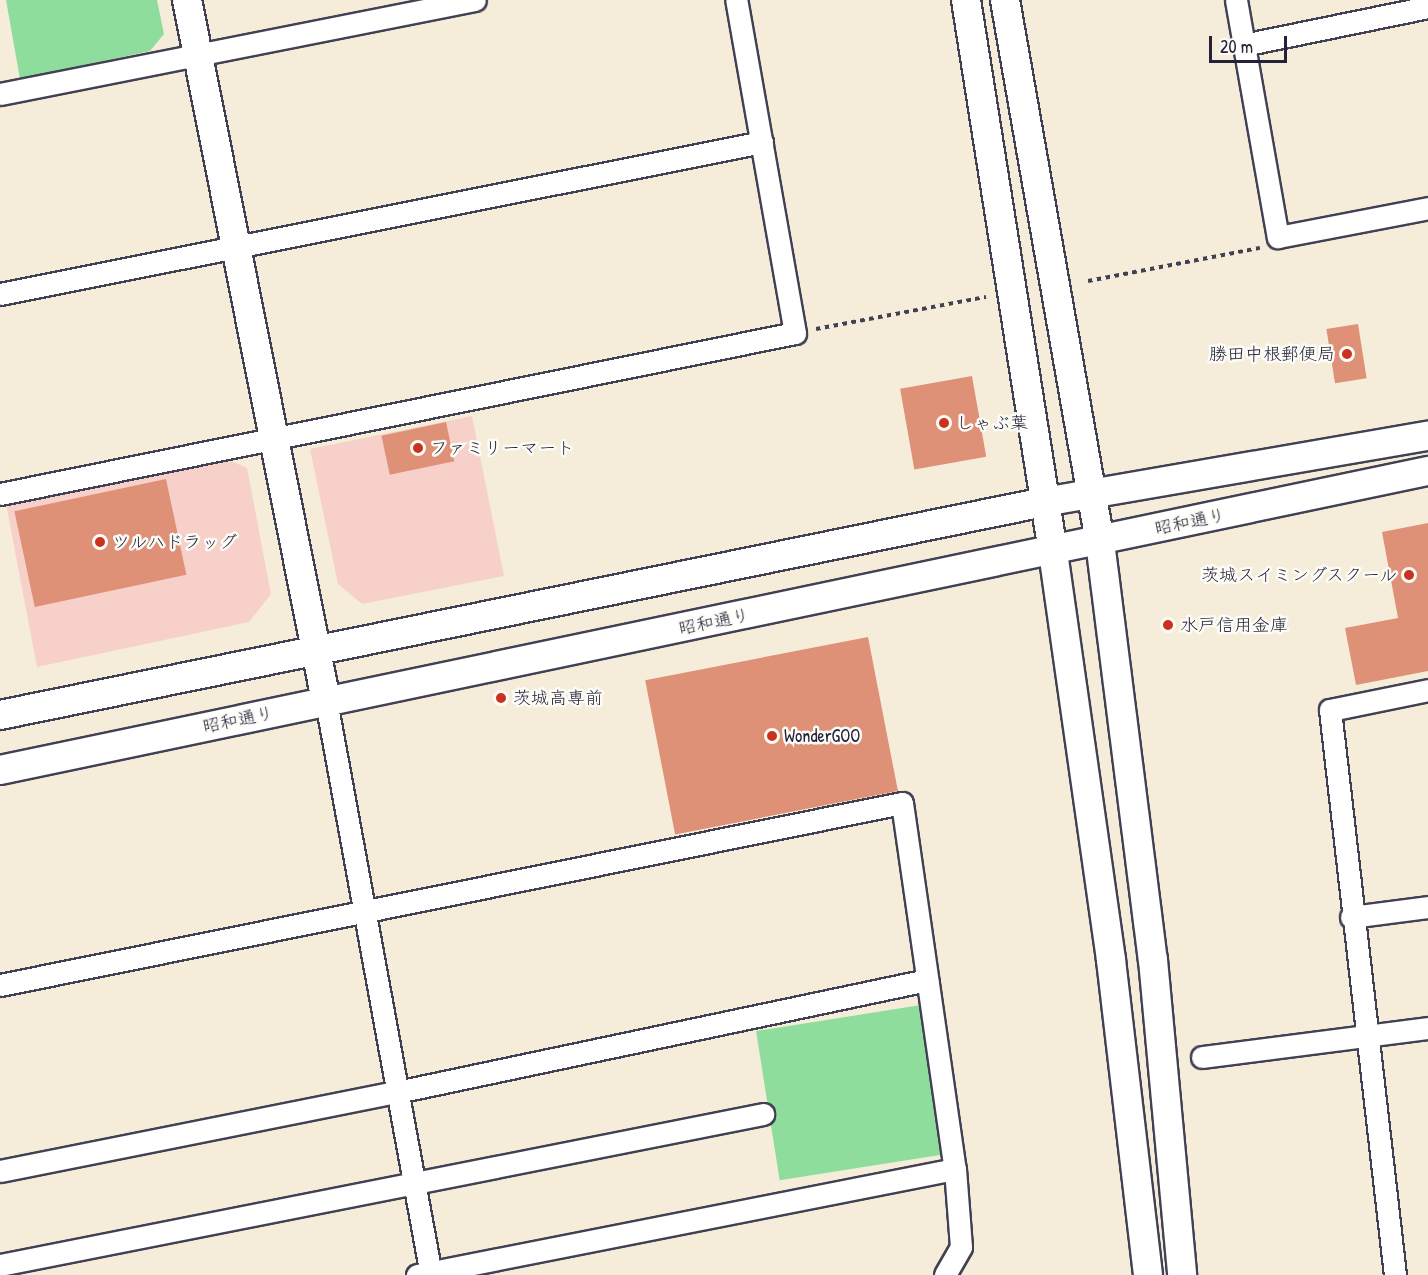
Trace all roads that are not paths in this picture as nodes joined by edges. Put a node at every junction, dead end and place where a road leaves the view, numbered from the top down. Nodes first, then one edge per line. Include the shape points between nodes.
1 (187, 0) edge
2 (475, 0) edge
3 (736, 0) edge
4 (966, 0) edge
5 (1005, 0) edge
6 (1236, 0) edge
7 (1428, 7) edge
8 (1243, 45) junction
9 (197, 54) junction
10 (0, 94) edge
11 (762, 142) junction
12 (1428, 208) edge
13 (236, 247) junction
14 (0, 294) edge
15 (1428, 436) edge
16 (273, 440) junction
17 (1428, 471) edge
18 (0, 494) edge
19 (1092, 495) junction
20 (1044, 502) junction
21 (1100, 542) junction
22 (1053, 552) junction
23 (316, 653) junction
24 (1428, 690) edge
25 (326, 701) junction
26 (0, 715) edge
27 (0, 770) edge
28 (1428, 907) edge
29 (363, 912) junction
30 (1351, 917) junction
31 (927, 980) junction
32 (0, 985) edge
33 (1428, 1028) edge
34 (1367, 1035) junction
35 (1202, 1057) dead end
36 (397, 1092) junction
37 (763, 1114) dead end
38 (955, 1169) junction
39 (0, 1171) edge
40 (414, 1182) junction
41 (0, 1266) edge
42 (426, 1274) edge
43 (945, 1275) edge
44 (1148, 1275) edge
45 (1182, 1275) edge
46 (1395, 1275) edge

1 - 9 street
2 - 9 street
3 - 11 street
4 - 20 street
5 - 19 street
6 - 8 street
7 - 8 street
8 - 12 street via 1278,237
9 - 10 street
9 - 13 street
11 - 13 street
11 - 16 street via 795,333
13 - 14 street
13 - 16 street
15 - 19 street
16 - 18 street
16 - 23 street
17 - 21 street, 昭和通り
19 - 20 street
19 - 21 street
20 - 22 street
20 - 23 street
21 - 22 street, 昭和通り
21 - 45 street via 1153,960
22 - 25 street, 昭和通り
22 - 44 street via 1112,960
23 - 25 street
23 - 26 street
24 - 30 street via 1330,710
25 - 27 street, 昭和通り
25 - 29 street
28 - 30 street
29 - 31 street via 902,803
29 - 32 street
29 - 36 street
30 - 34 street
31 - 36 street
31 - 38 street
33 - 34 street
34 - 35 street
34 - 46 street
36 - 39 street
36 - 40 street
37 - 40 street
38 - 42 street
38 - 43 street via 961,1247
40 - 41 street
40 - 42 street

